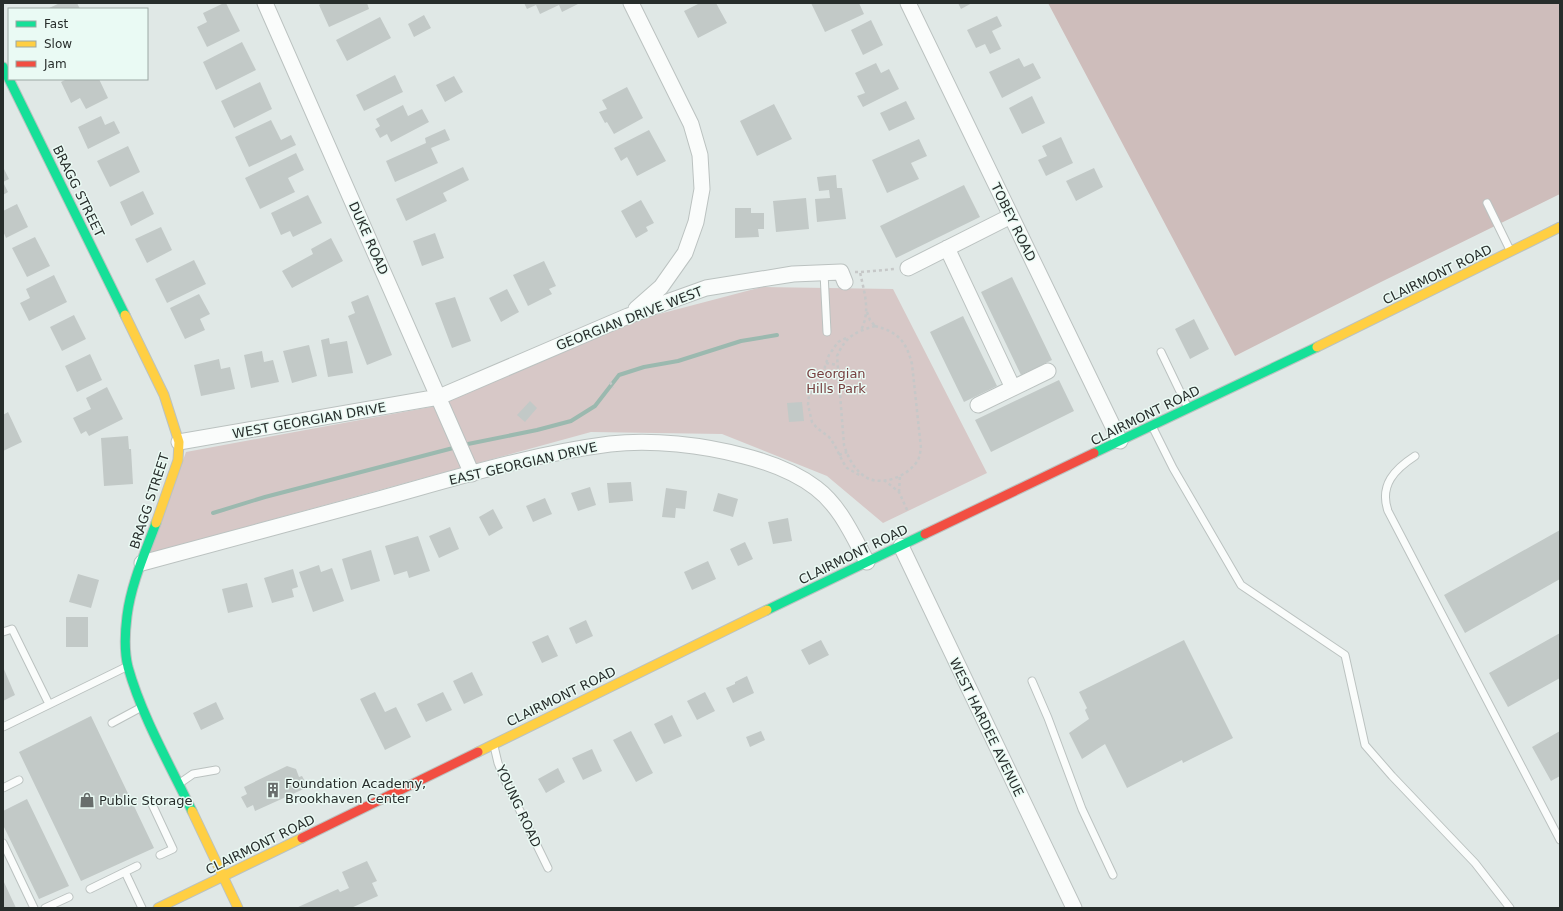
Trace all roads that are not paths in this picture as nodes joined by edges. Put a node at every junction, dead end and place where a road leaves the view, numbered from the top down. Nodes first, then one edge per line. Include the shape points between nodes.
1 (265, 3) edge
2 (631, 3) edge
3 (908, 3) edge
4 (3, 67) edge
5 (8, 77) edge
6 (9, 80) edge
7 (1487, 203) dead end
8 (1011, 216) junction
9 (1560, 227) edge
10 (947, 248) junction
11 (1511, 252) junction
12 (908, 268) road end
13 (824, 273) junction
14 (843, 277) road end
15 (628, 316) junction
16 (828, 332) dead end
17 (1161, 352) dead end
18 (1048, 372) dead end
19 (1014, 388) junction
20 (439, 397) junction
21 (978, 405) dead end
22 (1188, 408) junction
23 (1152, 426) junction
24 (1120, 441) junction
25 (179, 442) junction
26 (1415, 456) dead end
27 (472, 474) junction
28 (900, 546) junction
29 (867, 562) junction
30 (142, 563) junction
31 (3, 632) edge
32 (128, 666) junction
33 (1032, 681) dead end
34 (49, 704) junction
35 (142, 707) junction
36 (112, 723) dead end
37 (3, 727) edge
38 (493, 744) junction
39 (216, 770) dead end
40 (19, 780) dead end
41 (178, 784) junction
42 (3, 788) edge
43 (151, 802) dead end
44 (1560, 840) edge
45 (3, 843) edge
46 (160, 855) dead end
47 (137, 866) dead end
48 (548, 868) dead end
49 (125, 872) junction
50 (1113, 875) dead end
51 (222, 877) junction
52 (90, 889) dead end
53 (70, 897) dead end
54 (34, 908) edge
55 (45, 908) edge
56 (142, 908) edge
57 (158, 908) edge
58 (238, 908) edge
59 (1074, 908) edge
60 (1510, 908) edge

1 - 20 street, DUKE ROAD
2 - 15 street via 690,124 700,156 702,189 696,222 685,253 661,287
3 - 8 street, TOBEY ROAD
4 - 5 main road, BRAGG STREET
6 - 25 main road, BRAGG STREET via 164,395
7 - 11 lane
8 - 10 street
8 - 24 street, TOBEY ROAD
9 - 11 main road, CLAIRMONT ROAD
10 - 12 street
10 - 19 street
11 - 22 main road, CLAIRMONT ROAD
13 - 14 street, GEORGIAN DRIVE WEST
13 - 15 street, GEORGIAN DRIVE WEST via 793,274 706,288
13 - 16 lane
15 - 20 street, GEORGIAN DRIVE WEST
17 - 22 lane
18 - 19 street
19 - 21 street
20 - 25 street, WEST GEORGIAN DRIVE
20 - 27 street, DUKE ROAD
22 - 23 main road, CLAIRMONT ROAD
23 - 24 main road, CLAIRMONT ROAD
23 - 60 lane via 1173,468 1241,585 1345,655 1365,745 1475,862
24 - 28 main road, CLAIRMONT ROAD
25 - 30 main road, BRAGG STREET via 178,460
26 - 44 lane via 1397,469 1391,477 1385,495 1388,511
27 - 29 street, EAST GEORGIAN DRIVE via 552,454 612,444 682,444 721,450 760,460 818,489 842,517
27 - 30 street, EAST GEORGIAN DRIVE
28 - 29 main road, CLAIRMONT ROAD
28 - 59 street, WEST HARDEE AVENUE
29 - 38 main road, CLAIRMONT ROAD
30 - 32 main road, BRAGG STREET via 126,616
31 - 34 lane via 12,629
32 - 34 lane
32 - 35 main road, BRAGG STREET
33 - 50 lane via 1082,809
34 - 37 lane
35 - 36 lane
35 - 41 main road, BRAGG STREET
38 - 48 lane, YOUNG ROAD via 504,778
38 - 51 main road, CLAIRMONT ROAD
39 - 41 lane via 193,774
40 - 42 lane
41 - 51 main road, BRAGG STREET
43 - 46 lane via 173,849
45 - 54 lane
47 - 49 lane
49 - 52 lane
49 - 56 lane
51 - 57 main road, CLAIRMONT ROAD
51 - 58 main road, BRAGG STREET
53 - 55 lane

